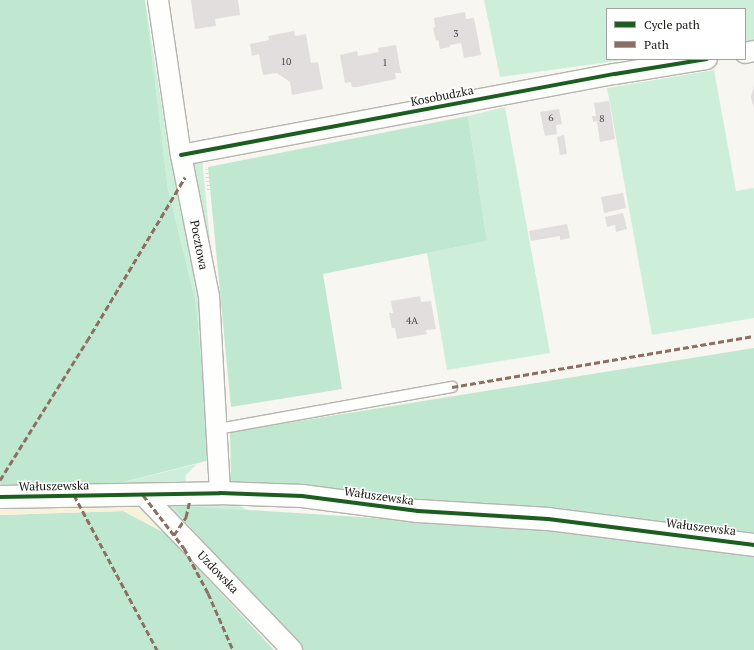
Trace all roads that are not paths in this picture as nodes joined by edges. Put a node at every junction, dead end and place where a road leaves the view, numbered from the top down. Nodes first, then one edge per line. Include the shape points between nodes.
1 (158, 0) edge
2 (700, 60) edge
3 (181, 155) junction
4 (452, 388) dead end
5 (218, 429) junction
6 (220, 493) junction
7 (143, 494) junction
8 (0, 497) edge
9 (754, 545) edge
10 (292, 650) edge

1 - 3 street, Pocztowa
2 - 3 street, Kosobudzka
3 - 5 street, Pocztowa via 209,296
4 - 5 lane
5 - 6 street, Pocztowa
6 - 7 street, Wałuszewska
6 - 9 street, Wałuszewska via 302,496 418,511 548,520
7 - 8 street, Wałuszewska
7 - 10 street, Uzdowska

